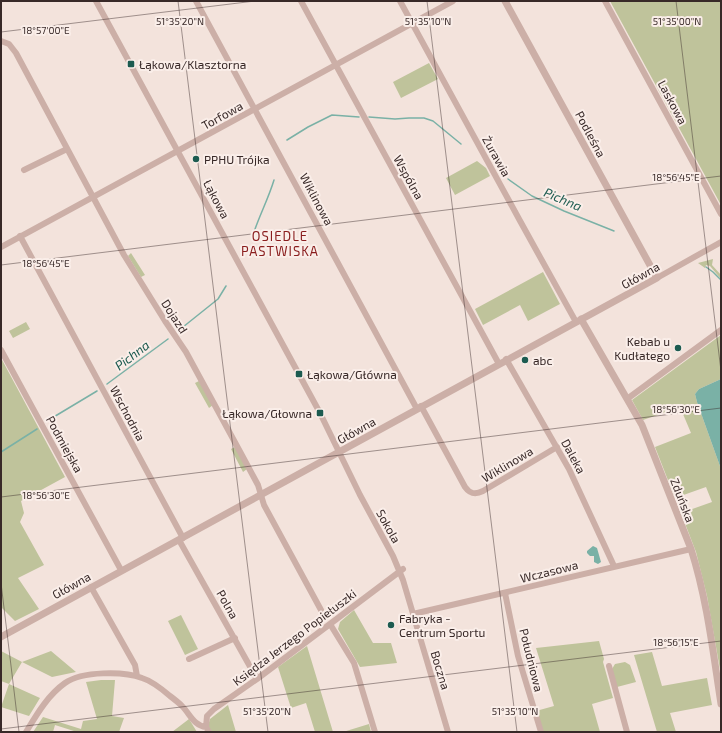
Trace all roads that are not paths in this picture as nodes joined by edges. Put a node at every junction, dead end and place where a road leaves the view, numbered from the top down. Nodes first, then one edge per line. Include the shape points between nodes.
1 (96, 1) edge
2 (196, 1) edge
3 (300, 1) edge
4 (400, 1) edge
5 (453, 1) edge
6 (505, 1) edge
7 (605, 1) edge
8 (412, 23) junction
9 (1, 41) edge
10 (335, 65) junction
11 (254, 109) junction
12 (67, 149) junction
13 (178, 152) junction
14 (24, 170) dead end
15 (93, 197) junction
16 (721, 214) edge
17 (20, 236) junction
18 (721, 242) edge
19 (1, 247) edge
20 (656, 278) junction
21 (579, 320) junction
22 (721, 330) edge
23 (1, 350) edge
24 (506, 360) junction
25 (499, 364) junction
26 (627, 399) junction
27 (419, 408) junction
28 (557, 447) junction
29 (339, 451) junction
30 (261, 494) junction
31 (181, 539) junction
32 (690, 549) junction
33 (614, 566) junction
34 (121, 570) junction
35 (401, 570) junction
36 (91, 587) junction
37 (505, 593) junction
38 (322, 610) dead end
39 (413, 614) junction
40 (330, 624) junction
41 (1, 637) edge
42 (235, 638) junction
43 (189, 659) dead end
44 (609, 666) dead end
45 (136, 676) junction
46 (257, 679) junction
47 (721, 704) edge
48 (208, 730) edge
49 (26, 732) edge
50 (375, 732) edge
51 (448, 732) edge
52 (541, 732) edge
53 (627, 732) edge

1 - 13 street, Łąkowa
2 - 11 street, Wiklinowa
3 - 10 street, Wspólna
4 - 8 street, Żurawia
5 - 8 street, Torfowa
6 - 20 street, Podleśna
7 - 16 street, Laskowa
8 - 10 street, Torfowa
8 - 21 street, Żurawia via 519,219
9 - 12 street, Dojazd via 9,44 16,53
10 - 11 street, Torfowa
10 - 25 street, Wspólna
11 - 13 street, Torfowa
11 - 27 street, Wiklinowa
12 - 14 street
12 - 15 street, Dojazd
13 - 15 street, Torfowa
13 - 29 street, Łąkowa
15 - 17 street, Torfowa
15 - 30 street, Dojazd via 124,256 186,352
17 - 19 street, Torfowa
17 - 31 street, Wschodnia
18 - 20 street, Główna
20 - 21 street, Główna
21 - 24 street, Główna
21 - 26 street, Zduńska
22 - 26 street
23 - 34 street, Podmiejska
24 - 25 street, Główna
24 - 28 street, Daleka
25 - 27 street, Główna
26 - 32 street, Zduńska via 642,425
27 - 28 street, Wiklinowa via 468,492 473,494 483,491
27 - 29 street, Główna
28 - 33 street, Daleka
29 - 30 street, Główna
29 - 35 street, Sokola
30 - 31 street, Główna
30 - 38 street, Dojazd via 264,505
31 - 34 street, Główna
31 - 42 street, Polna
32 - 33 street, Wczasowa
32 - 47 street, Zduńska via 709,626
33 - 37 street, Wczasowa
34 - 36 street, Główna
35 - 39 street, Sokola
35 - 40 street, Księdza Jerzego Popiełuszki
36 - 41 street, Główna
36 - 45 street via 135,665
37 - 39 street, Wczasowa
37 - 52 street, Południowa via 518,656
39 - 51 street, Boczna
40 - 46 street, Księdza Jerzego Popiełuszki
40 - 50 street via 354,663
42 - 43 street
42 - 46 street, Polna
44 - 53 street
45 - 48 street via 168,694 195,722
45 - 49 street via 93,673 67,682 53,693
46 - 48 street, Księdza Jerzego Popiełuszki via 207,716

